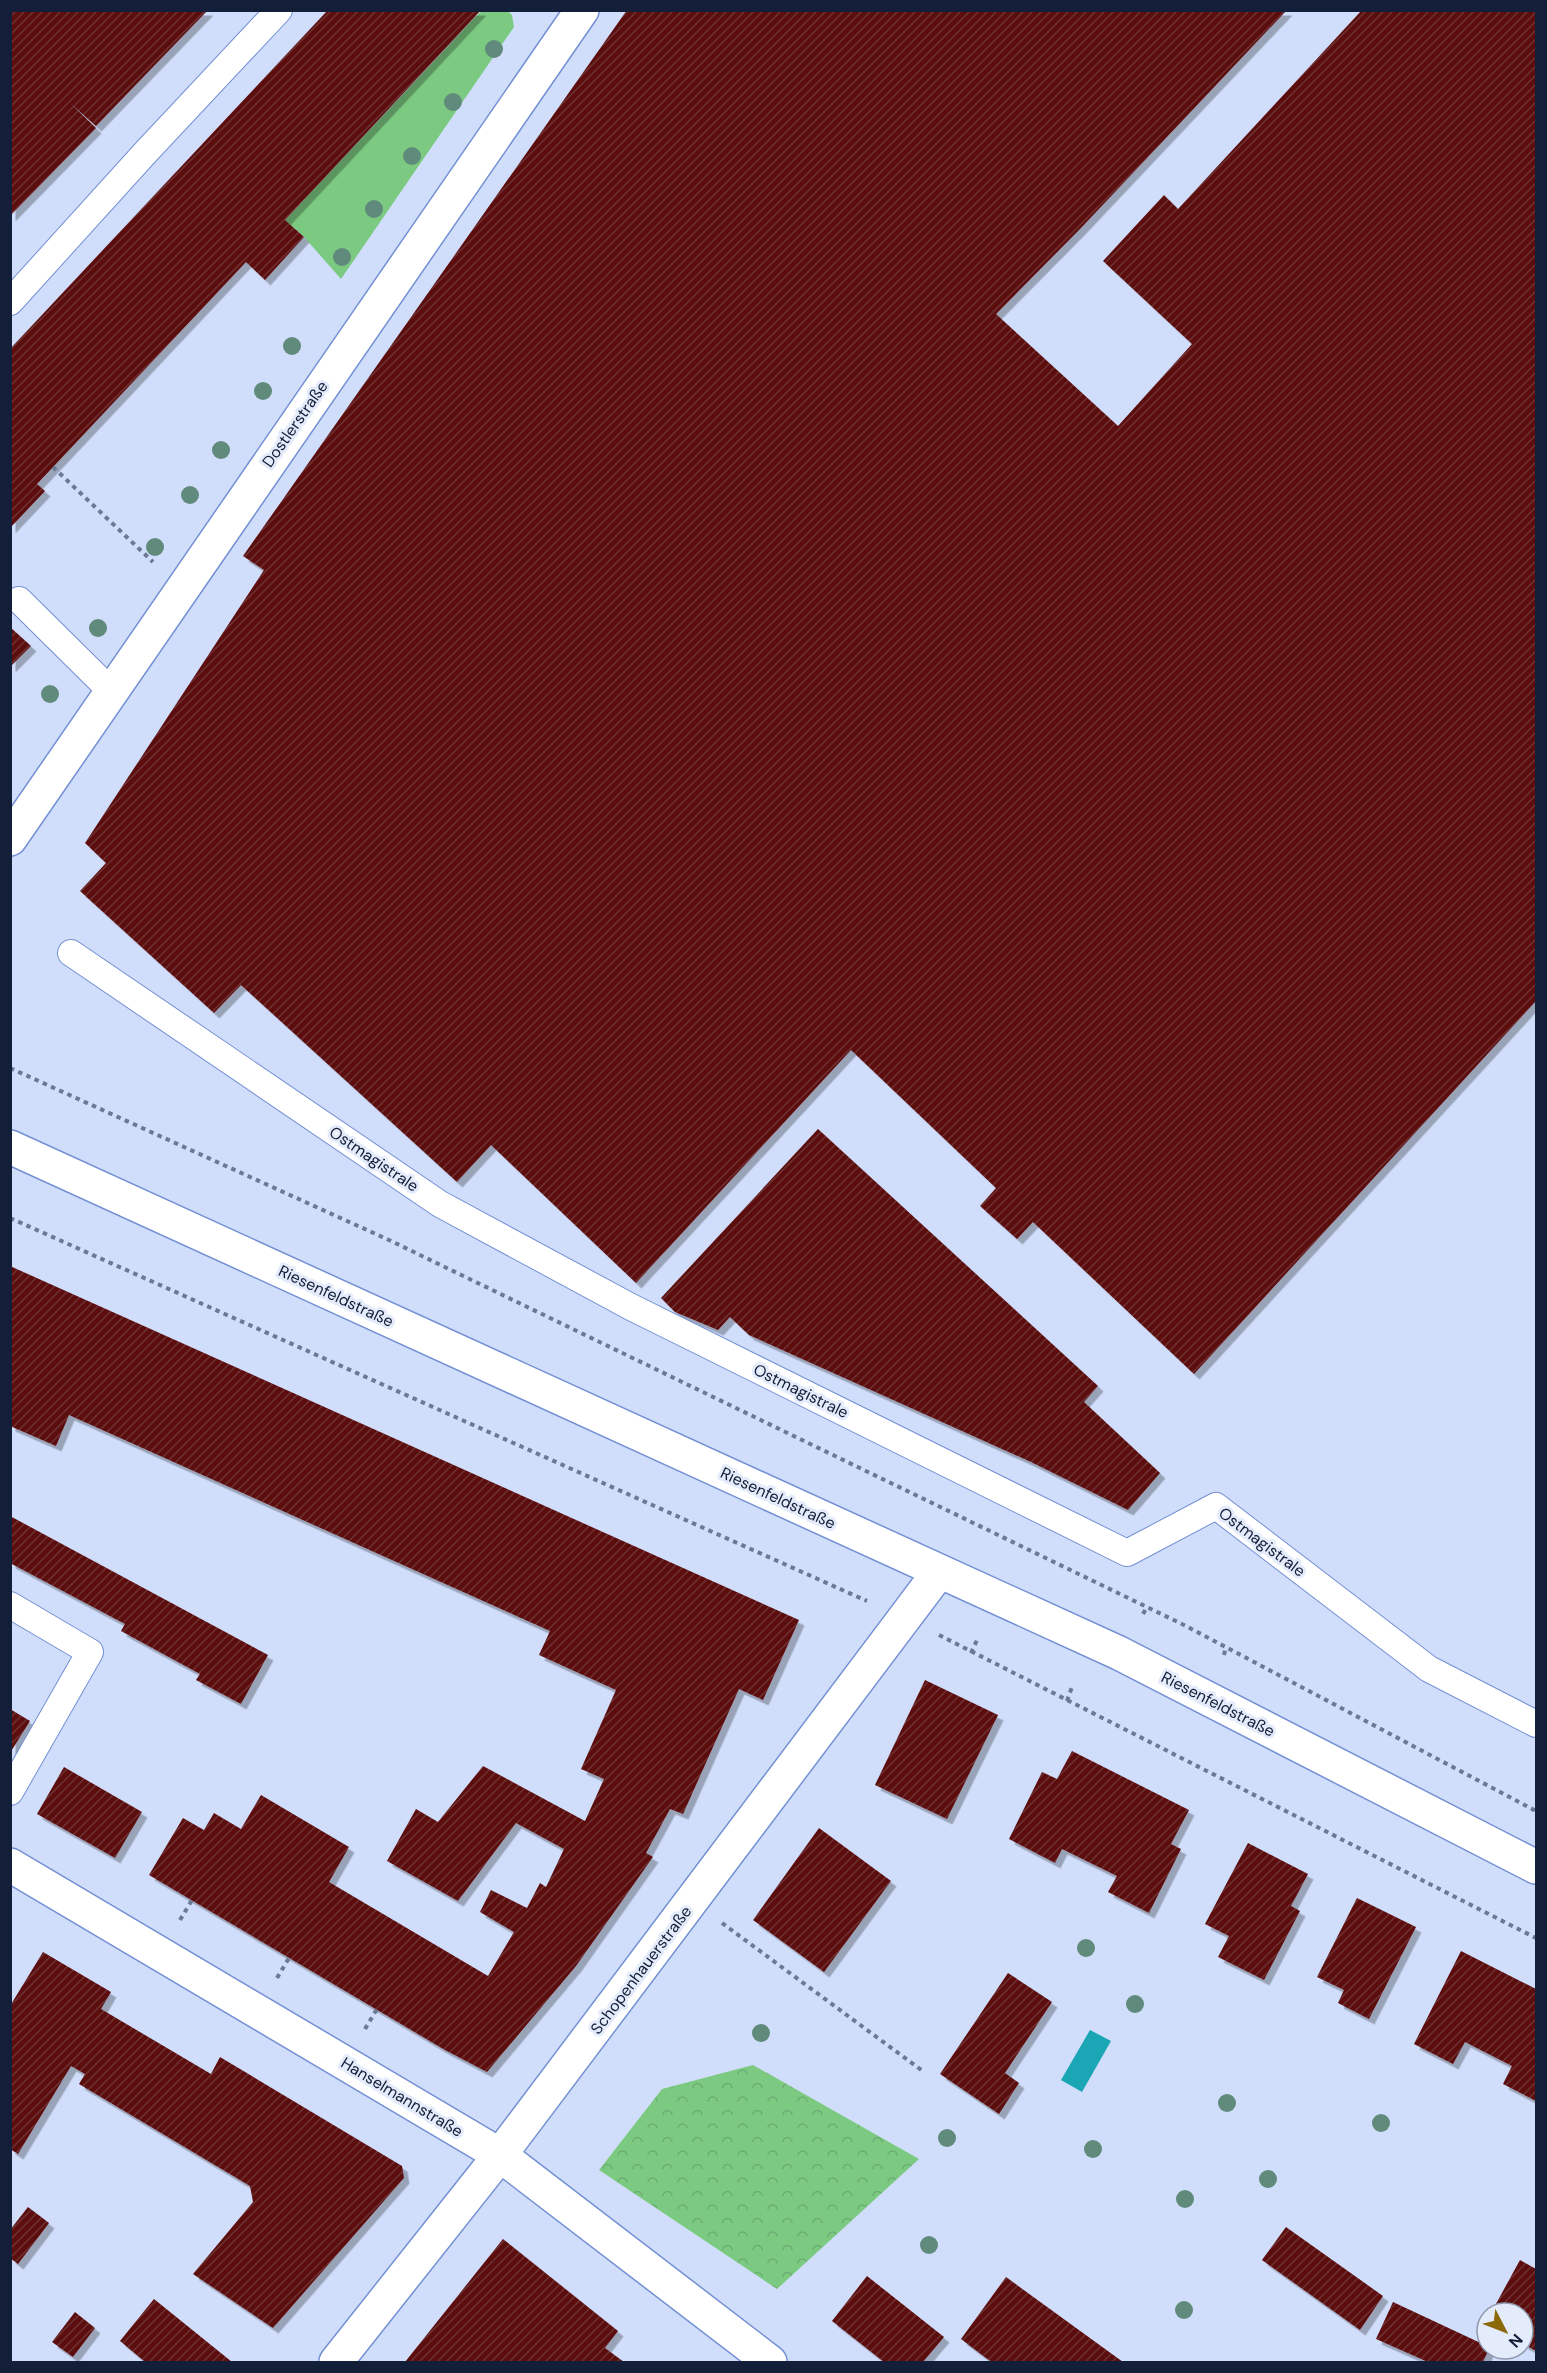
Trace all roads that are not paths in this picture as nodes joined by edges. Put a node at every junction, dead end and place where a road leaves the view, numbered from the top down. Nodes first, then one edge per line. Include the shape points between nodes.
1 (279, 10) edge
2 (582, 10) edge
3 (10, 302) edge
4 (19, 600) dead end
5 (111, 690) junction
6 (10, 839) edge
7 (71, 953) dead end
8 (10, 1147) edge
9 (939, 1572) junction
10 (10, 1605) edge
11 (1536, 1724) edge
12 (10, 1792) edge
13 (10, 1865) edge
14 (1536, 1867) edge
15 (500, 2155) junction
16 (336, 2362) edge
17 (770, 2362) edge

1 - 3 lane
2 - 5 street, Dostlerstraße
4 - 5 lane
5 - 6 street, Dostlerstraße
7 - 11 lane, Ostmagistrale via 440,1204 631,1307 1128,1552 1216,1506 1429,1669
8 - 9 street, Riesenfeldstraße
9 - 14 street, Riesenfeldstraße via 1119,1653
9 - 15 street, Schopenhauerstraße
10 - 12 lane via 90,1652
13 - 15 street, Hanselmannstraße
15 - 16 street, Schopenhauerstraße
15 - 17 street, Hanselmannstraße

